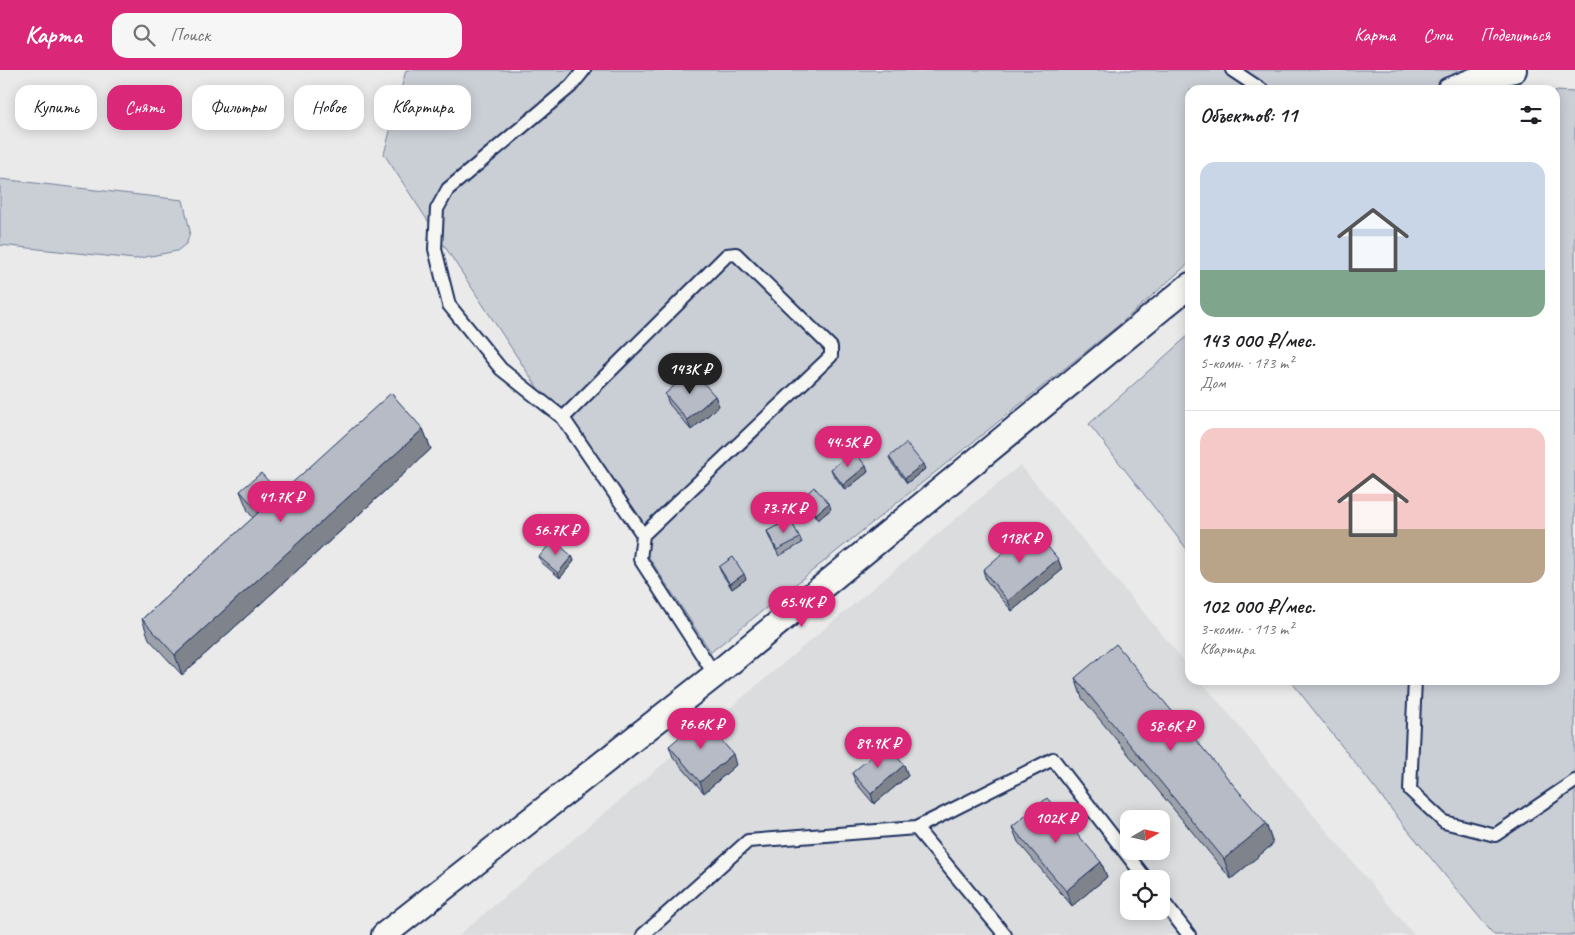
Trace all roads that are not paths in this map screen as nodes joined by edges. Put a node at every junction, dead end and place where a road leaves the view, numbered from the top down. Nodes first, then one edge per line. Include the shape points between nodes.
1 (584, 70) edge
2 (1232, 70) edge
3 (1514, 70) edge
4 (1254, 85) edge
5 (1462, 85) edge
6 (1185, 289) edge
7 (562, 418) junction
8 (643, 535) junction
9 (715, 675) junction
10 (1415, 685) edge
11 (1575, 781) edge
12 (916, 828) junction
13 (1139, 870) edge
14 (1170, 911) edge
15 (384, 935) edge
16 (643, 935) edge
17 (1005, 935) edge
18 (1189, 935) edge

1 - 7 lane via 571,86 448,189 436,209 435,249 449,306 501,369
2 - 4 lane
3 - 5 street
6 - 9 street
7 - 8 lane
7 - 8 lane via 727,256 736,254 831,347 832,356
8 - 9 lane via 640,559
9 - 15 street
10 - 11 lane via 1410,790 1444,822 1495,835
12 - 13 lane via 1053,759
12 - 16 lane via 748,841
12 - 17 lane
14 - 18 lane

